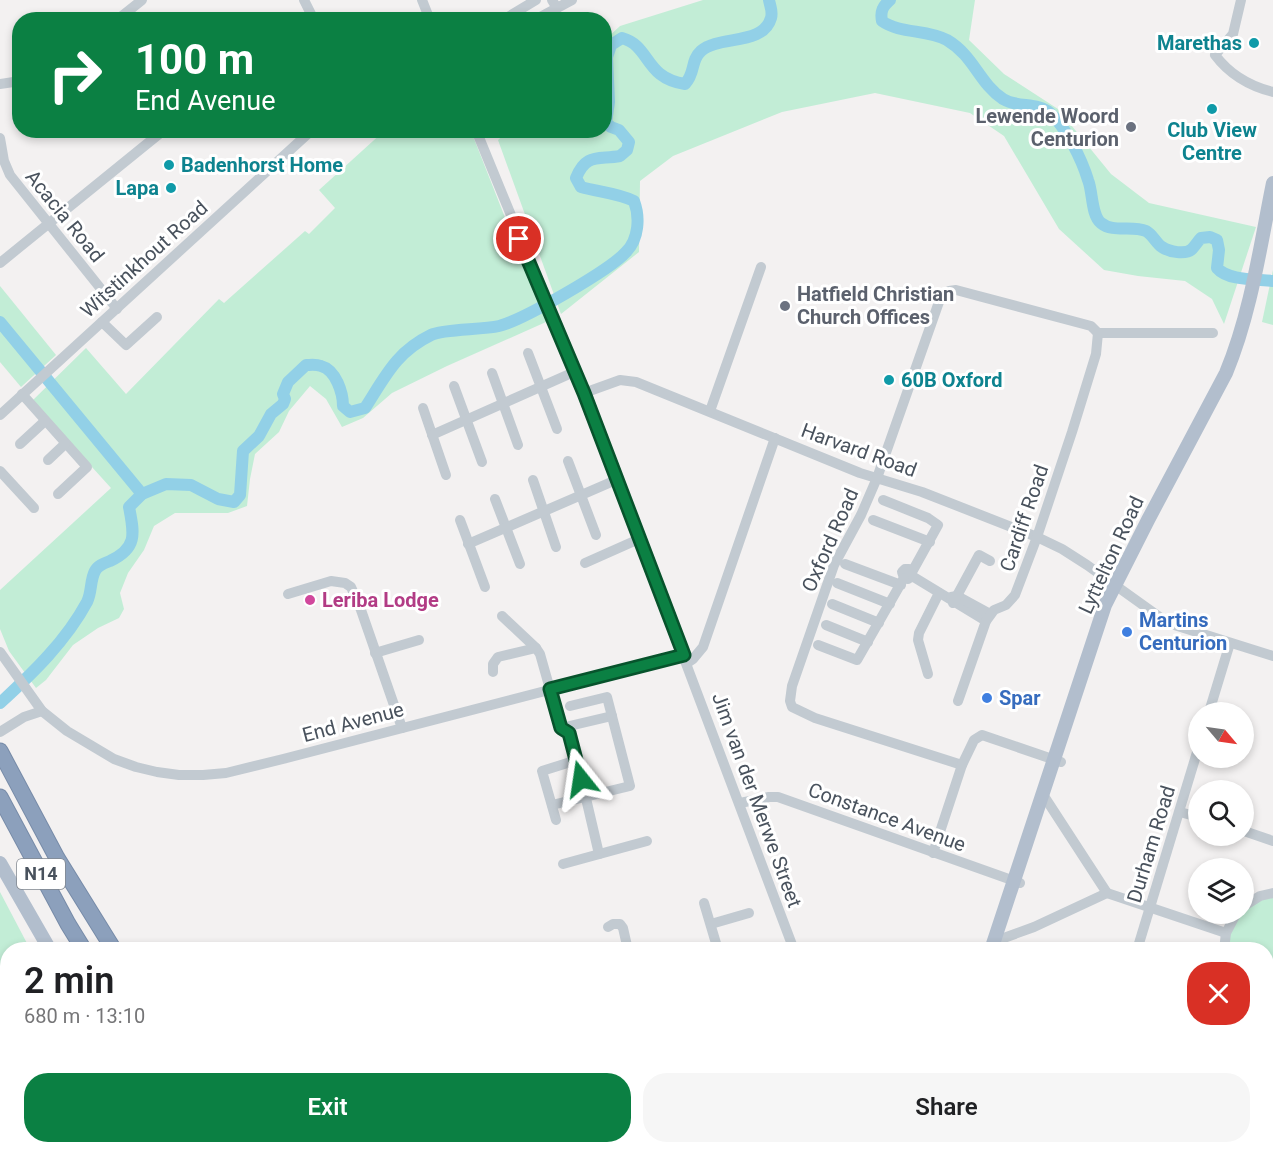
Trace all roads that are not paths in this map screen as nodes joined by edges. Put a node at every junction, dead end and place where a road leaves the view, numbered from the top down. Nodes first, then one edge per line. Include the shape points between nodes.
1 (142, 0) edge
2 (536, 0) edge
3 (572, 0) edge
4 (1241, 0) edge
5 (554, 4) edge
6 (127, 12) edge
7 (516, 12) edge
8 (1273, 92) edge
9 (0, 138) edge
10 (154, 138) edge
11 (303, 138) edge
12 (479, 138) edge
13 (1273, 183) edge
14 (48, 224) junction
15 (1273, 225) edge
16 (1262, 258) junction
17 (0, 263) edge
18 (761, 267) dead end
19 (117, 309) junction
20 (157, 317) dead end
21 (102, 322) junction
22 (1098, 333) junction
23 (1213, 333) dead end
24 (528, 353) dead end
25 (574, 372) junction
26 (492, 374) dead end
27 (454, 386) dead end
28 (540, 387) junction
29 (23, 393) junction
30 (584, 393) junction
31 (503, 403) junction
32 (423, 408) dead end
33 (710, 411) junction
34 (0, 415) edge
35 (467, 419) junction
36 (45, 421) junction
37 (557, 429) dead end
38 (432, 435) junction
39 (775, 438) junction
40 (20, 444) dead end
41 (65, 444) junction
42 (518, 445) dead end
43 (48, 460) dead end
44 (568, 461) dead end
45 (482, 462) dead end
46 (0, 471) edge
47 (446, 475) dead end
48 (877, 478) junction
49 (532, 480) dead end
50 (616, 480) junction
51 (58, 494) dead end
52 (582, 496) junction
53 (495, 499) dead end
54 (883, 500) dead end
55 (34, 508) dead end
56 (544, 511) junction
57 (460, 520) dead end
58 (873, 520) dead end
59 (506, 528) junction
60 (596, 534) dead end
61 (1038, 537) junction
62 (639, 539) junction
63 (930, 542) junction
64 (468, 544) junction
65 (556, 548) dead end
66 (990, 561) dead end
67 (585, 563) dead end
68 (520, 564) dead end
69 (845, 564) dead end
70 (907, 578) junction
71 (837, 583) dead end
72 (485, 587) dead end
73 (1118, 587) junction
74 (288, 594) dead end
75 (949, 597) junction
76 (832, 604) dead end
77 (890, 604) junction
78 (502, 616) dead end
79 (988, 617) junction
80 (879, 623) junction
81 (826, 625) dead end
82 (419, 640) dead end
83 (868, 642) junction
84 (1230, 643) junction
85 (818, 645) dead end
86 (536, 648) junction
87 (0, 652) edge
88 (375, 653) junction
89 (1273, 656) edge
90 (685, 659) junction
91 (493, 672) dead end
92 (928, 674) dead end
93 (550, 689) junction
94 (958, 701) dead end
95 (1212, 702) edge
96 (570, 706) dead end
97 (42, 711) junction
98 (612, 716) junction
99 (402, 728) junction
100 (561, 728) junction
101 (0, 732) edge
102 (0, 751) edge
103 (577, 760) junction
104 (1057, 761) junction
105 (962, 765) junction
106 (1193, 768) edge
107 (1045, 796) junction
108 (0, 797) edge
109 (586, 797) junction
110 (740, 803) junction
111 (552, 805) junction
112 (1180, 812) junction
113 (1188, 814) edge
114 (556, 820) dead end
115 (1254, 834) edge
116 (1273, 840) edge
117 (647, 841) dead end
118 (599, 854) junction
119 (933, 854) junction
120 (0, 862) edge
121 (563, 864) dead end
122 (0, 870) edge
123 (1017, 882) junction
124 (11, 884) junction
125 (1107, 893) junction
126 (1273, 893) edge
127 (1254, 900) edge
128 (704, 903) dead end
129 (1150, 908) junction
130 (749, 913) dead end
131 (711, 924) junction
132 (1231, 924) edge
133 (608, 927) dead end
134 (1226, 933) junction
135 (45, 942) edge
136 (79, 942) edge
137 (109, 942) edge
138 (626, 942) edge
139 (716, 942) edge
140 (791, 942) edge
141 (994, 942) edge
142 (1001, 942) edge
143 (1004, 942) edge
144 (1139, 942) edge
145 (1225, 942) edge

1 - 6 street
2 - 7 street
3 - 5 street
4 - 8 street via 1233,34 1215,55 1240,79
9 - 14 street, Acacia Road via 10,175
10 - 14 street
11 - 19 street, Witstinkhout Road
12 - 25 street, Jim van der Merwe Street
13 - 16 main road, Lyttelton Road
14 - 17 street
14 - 19 street, Acacia Road
15 - 16 main road, Lyttelton Road
16 - 73 main road, Lyttelton Road via 1251,327 1234,372
18 - 33 street
19 - 21 street, Witstinkhout Road
20 - 21 street via 126,345
21 - 29 street, Witstinkhout Road
22 - 23 street
22 - 48 street, Oxford Road via 1091,326 956,290 944,294
22 - 61 street, Cardiff Road via 1096,354
24 - 28 street
25 - 28 street
25 - 30 street, Jim van der Merwe Street
26 - 31 street
27 - 35 street
28 - 31 street
28 - 37 street
29 - 34 street, Witstinkhout Road
29 - 36 street
30 - 33 street, Harvard Road via 628,380
30 - 50 street, Jim van der Merwe Street
31 - 35 street
31 - 42 street
32 - 38 street
33 - 39 street, Harvard Road
35 - 38 street
35 - 45 street
36 - 40 street
36 - 41 street
38 - 47 street
39 - 48 street, Harvard Road
39 - 90 street via 703,647 693,659
41 - 43 street
41 - 51 street via 87,467
44 - 52 street
46 - 55 street
48 - 61 street, Harvard Road
48 - 105 street, Oxford Road via 829,577 789,701 792,707 815,718
49 - 56 street
50 - 52 street
50 - 62 street, Jim van der Merwe Street
52 - 56 street
52 - 60 street
53 - 59 street
54 - 63 street via 937,523
56 - 59 street
56 - 65 street
57 - 64 street
58 - 63 street
59 - 64 street
59 - 68 street
61 - 73 street, Harvard Road
61 - 79 street, Cardiff Road via 1016,595
62 - 67 street
62 - 90 street, Jim van der Merwe Street
63 - 70 street
64 - 72 street
66 - 75 street via 974,552
69 - 70 street
70 - 75 street
70 - 77 street
71 - 77 street
73 - 84 street, Harvard Road via 1168,623
73 - 104 main road, Lyttelton Road
74 - 88 street via 331,581 351,587
75 - 79 street
75 - 92 street via 919,633
76 - 80 street
77 - 80 street
78 - 86 street
79 - 94 street
80 - 83 street
81 - 83 street
82 - 88 street
83 - 85 street via 857,660
84 - 89 street, Harvard Road
84 - 95 street
86 - 91 street via 498,657
86 - 93 street
87 - 97 street
88 - 99 street
90 - 93 street, End Avenue
90 - 110 street, Jim van der Merwe Street
93 - 99 street, End Avenue
93 - 100 street
96 - 98 street via 607,697
97 - 99 street, End Avenue via 114,759 178,775 226,772
97 - 101 street
98 - 100 street
98 - 109 street via 630,786
100 - 103 street via 569,733
102 - 137 highway, N14 via 57,858
103 - 109 street
103 - 111 street via 542,771
104 - 105 street via 982,735 971,744
104 - 107 main road, Lyttelton Road
105 - 119 street
106 - 112 street, Durham Road
107 - 123 main road, Lyttelton Road
107 - 125 street
108 - 136 highway, N14
109 - 111 street
109 - 118 street
110 - 119 street, Constance Avenue via 778,797
110 - 140 street, Jim van der Merwe Street
111 - 114 street
112 - 113 street
112 - 129 street, Durham Road
115 - 116 street
117 - 118 street
118 - 121 street
119 - 123 street, Constance Avenue
120 - 124 main road
122 - 124 main road
123 - 141 main road, Lyttelton Road
123 - 142 main road, Lyttelton Road
124 - 135 main road
125 - 129 street
125 - 143 street
126 - 127 street
128 - 131 street
129 - 134 street
129 - 144 street, Durham Road
130 - 131 street
131 - 139 street
132 - 134 street
133 - 138 street via 620,924
134 - 145 street

